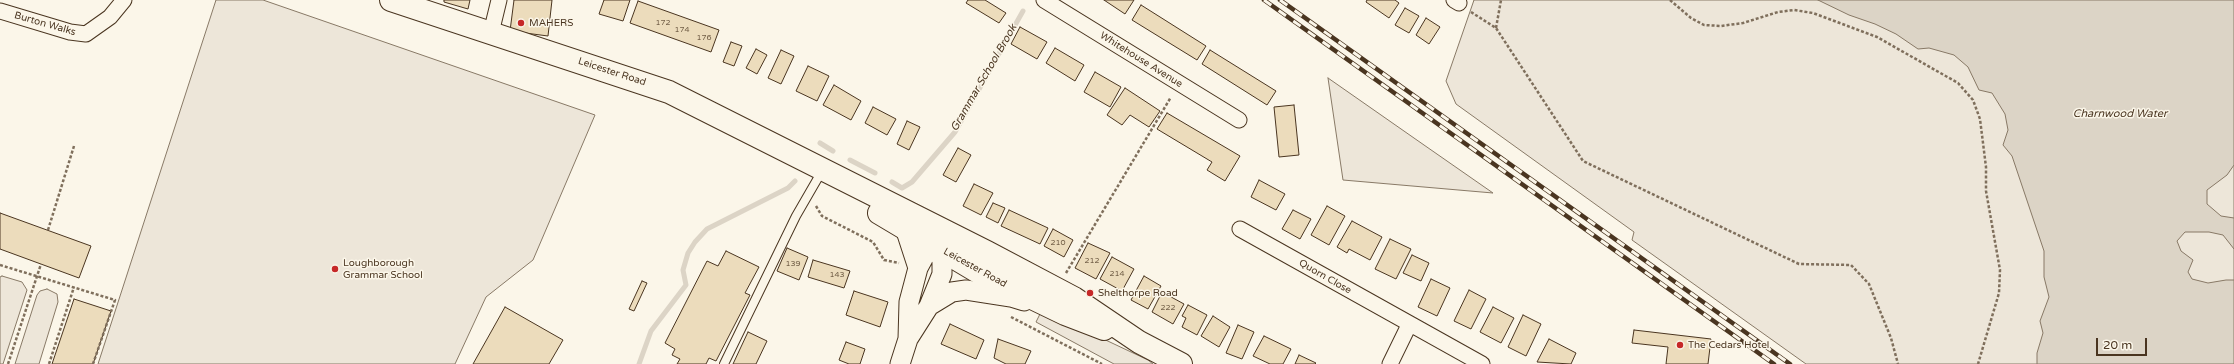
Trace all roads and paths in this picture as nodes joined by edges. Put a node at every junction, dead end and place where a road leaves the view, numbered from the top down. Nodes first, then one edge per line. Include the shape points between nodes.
1 (124, 0) edge
2 (391, 0) edge
3 (499, 0) edge
4 (1044, 0) edge
5 (1501, 0) edge
6 (1670, 0) edge
7 (1456, 2) edge
8 (0, 11) edge
9 (1496, 28) junction
10 (491, 33) junction
11 (1179, 84) junction
12 (1239, 120) dead end
13 (74, 146) dead end
14 (822, 170) junction
15 (809, 193) junction
16 (908, 221) junction
17 (1240, 229) dead end
18 (48, 230) dead end
19 (961, 239) junction
20 (935, 246) junction
21 (41, 264) dead end
22 (0, 265) edge
23 (918, 268) junction
24 (37, 276) junction
25 (74, 288) junction
26 (1056, 289) junction
27 (930, 306) junction
28 (1005, 314) dead end
29 (1065, 314) junction
30 (1409, 325) junction
31 (908, 339) junction
32 (1139, 342) junction
33 (8, 364) edge
34 (49, 364) edge
35 (93, 364) edge
36 (724, 364) edge
37 (900, 364) edge
38 (1102, 364) edge
39 (1181, 364) edge
40 (1390, 364) edge
41 (1482, 364) edge
42 (1898, 364) edge
43 (1978, 364) edge

1 - 8 street, Burton Walks via 110,17 86,34 70,32
2 - 10 highway, Leicester Road
3 - 10 street
4 - 11 street, Whitehouse Avenue
5 - 9 path
6 - 43 path via 1691,18 1704,25 1743,23 1778,12 1794,10 1813,13 1877,37 1958,83 1973,100 1980,119 1986,191 2000,270 1999,293
7 - 9 path
9 - 42 path via 1583,161 1799,264 1851,265 1870,284
10 - 14 highway, Leicester Road via 669,92
11 - 12 street, Whitehouse Avenue
11 - 26 path
13 - 18 path
14 - 15 lane
14 - 16 highway, Leicester Road
15 - 23 path via 822,216 873,242 884,260
15 - 36 lane
16 - 19 highway, Leicester Road
16 - 20 highway, Leicester Road
16 - 23 street
17 - 30 street, Quorn Close
19 - 20 street via 946,240
19 - 26 highway, Leicester Road
20 - 23 street via 926,253
20 - 27 street via 942,260 942,274
20 - 29 highway, Leicester Road via 978,272
21 - 24 path
22 - 24 path
23 - 31 street via 909,302
24 - 25 path
24 - 33 path
25 - 34 path
25 - 35 path via 115,300
26 - 32 highway, Leicester Road via 1074,298
27 - 29 street via 952,292 966,290 1011,297
27 - 31 street
28 - 38 path
29 - 32 highway, Leicester Road
30 - 40 street
30 - 41 street, Quorn Close
31 - 37 street
32 - 39 highway, Leicester Road

